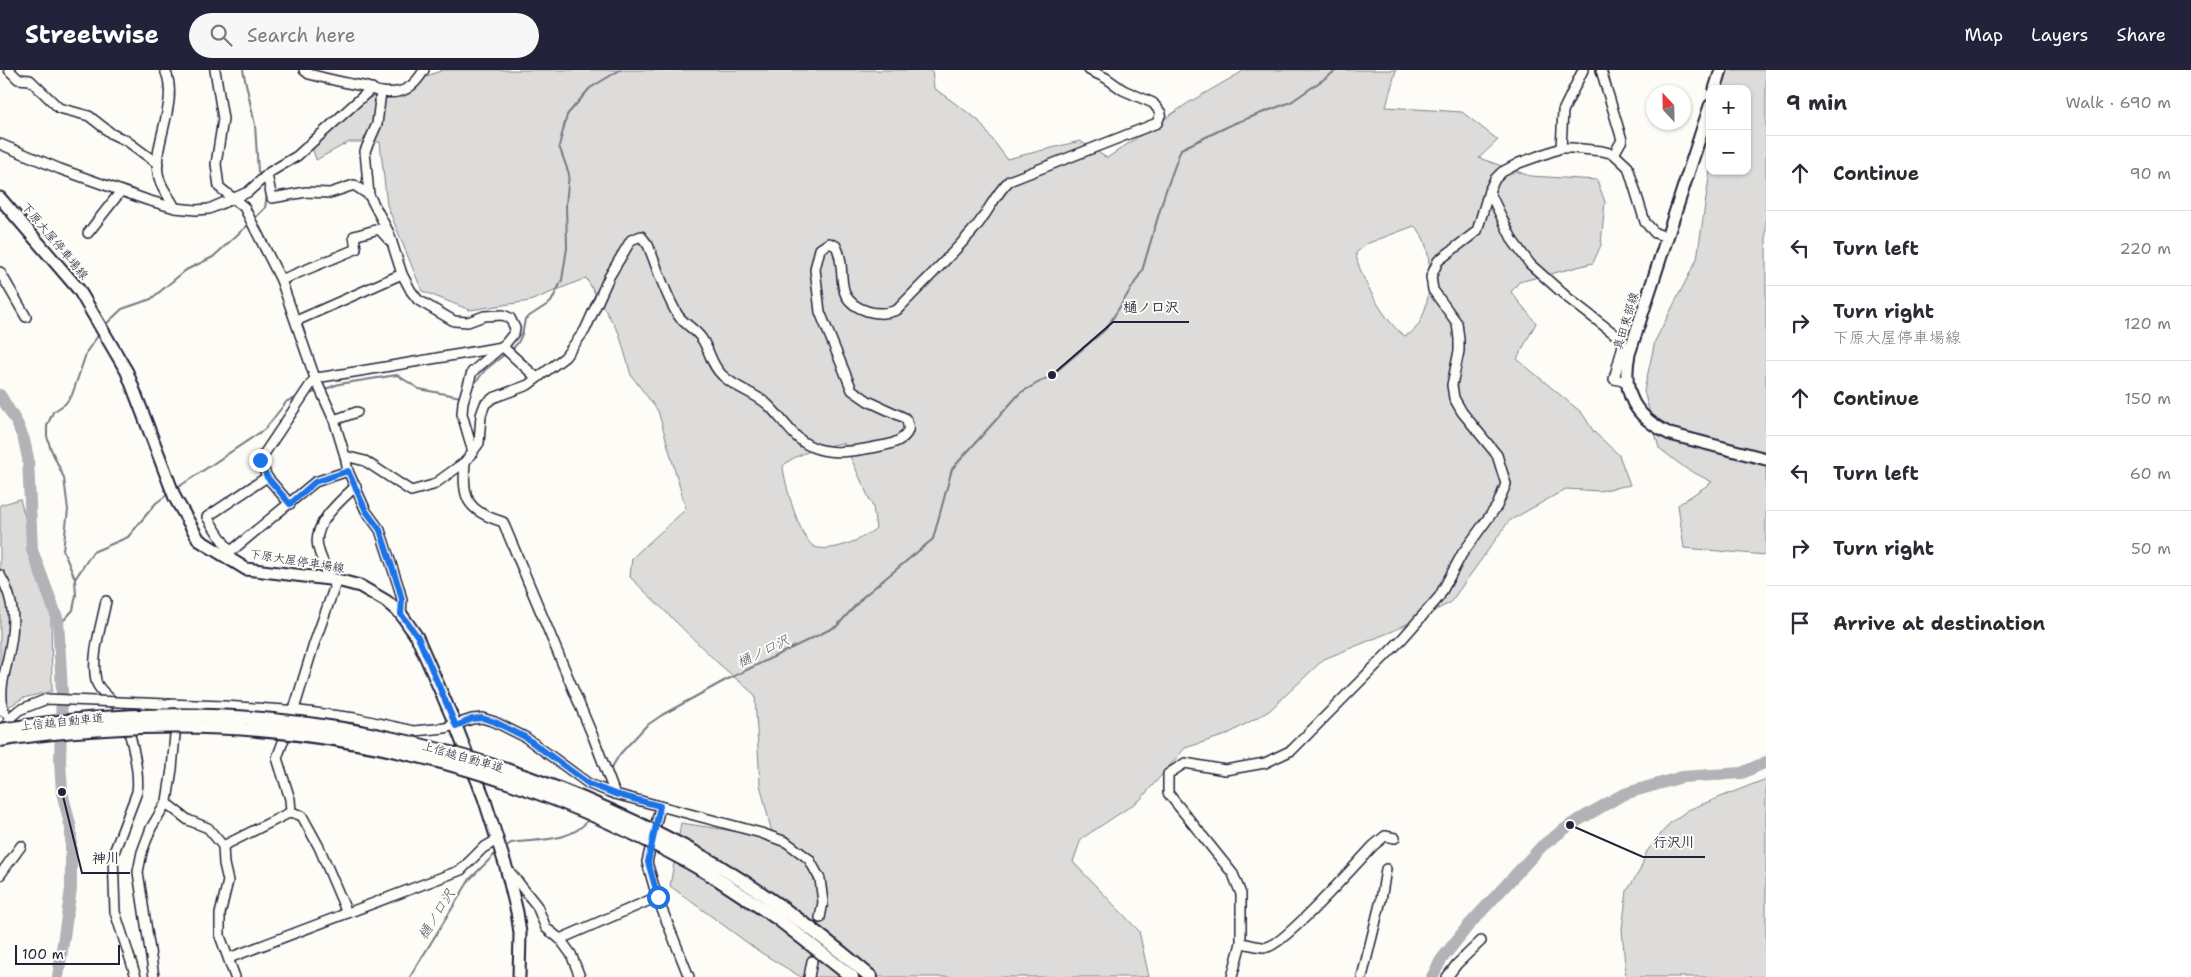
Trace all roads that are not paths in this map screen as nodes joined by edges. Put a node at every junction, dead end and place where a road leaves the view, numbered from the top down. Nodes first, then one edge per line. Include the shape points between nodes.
1 (9, 70) edge
2 (166, 70) edge
3 (215, 70) edge
4 (304, 70) edge
5 (424, 70) edge
6 (1089, 70) edge
7 (1583, 70) edge
8 (1601, 70) edge
9 (1721, 70) edge
10 (1716, 85) edge
11 (372, 88) junction
12 (381, 92) junction
13 (1706, 118) edge
14 (0, 144) edge
15 (1561, 148) junction
16 (1614, 154) junction
17 (158, 164) junction
18 (268, 175) junction
19 (121, 191) junction
20 (1489, 191) junction
21 (369, 195) junction
22 (234, 197) junction
23 (0, 198) edge
24 (175, 208) junction
25 (88, 233) dead end
26 (1667, 237) junction
27 (392, 244) junction
28 (0, 272) edge
29 (402, 274) junction
30 (281, 280) junction
31 (26, 317) dead end
32 (296, 322) junction
33 (503, 347) junction
34 (315, 378) junction
35 (537, 378) junction
36 (1627, 382) junction
37 (357, 412) dead end
38 (334, 420) junction
39 (473, 452) junction
40 (345, 456) junction
41 (1766, 459) edge
42 (465, 462) junction
43 (348, 471) junction
44 (267, 477) junction
45 (356, 486) junction
46 (290, 504) junction
47 (0, 574) edge
48 (334, 580) junction
49 (106, 601) dead end
50 (401, 614) junction
51 (177, 704) junction
52 (294, 711) junction
53 (12, 716) junction
54 (456, 726) junction
55 (0, 730) edge
56 (0, 735) edge
57 (0, 740) edge
58 (615, 794) junction
59 (166, 804) junction
60 (660, 806) junction
61 (291, 812) junction
62 (1395, 838) dead end
63 (21, 846) dead end
64 (223, 846) junction
65 (499, 847) junction
66 (506, 867) junction
67 (1386, 869) dead end
68 (716, 871) junction
69 (0, 874) edge
70 (658, 897) junction
71 (347, 913) junction
72 (820, 918) tunnel mouth
73 (560, 939) junction
74 (1481, 941) dead end
75 (1241, 943) junction
76 (229, 958) junction
77 (812, 961) tunnel mouth
78 (136, 977) edge
79 (154, 977) edge
80 (235, 977) edge
81 (518, 977) edge
82 (580, 977) edge
83 (689, 977) edge
84 (809, 977) edge
85 (852, 977) edge
86 (871, 977) edge
87 (1232, 977) edge
88 (1362, 977) edge
89 (1447, 977) edge

1 - 17 street via 18,79 30,80 59,108 89,116
2 - 17 street via 170,95
3 - 22 street via 223,119 216,164 219,187
4 - 11 street via 342,83
5 - 12 street via 416,83 402,91
6 - 35 street via 1157,106 1161,113 1157,124 1009,180 974,229 897,310 873,313 853,304 843,290 836,246 829,243 820,249 814,269 820,312 852,390 907,422 908,430 901,440 851,452 831,452 804,444 767,404 733,385 715,367 702,338 676,313 648,245 641,236 631,240 609,277 585,330 565,357
7 - 15 street via 1563,111
8 - 16 street via 1622,140
9 - 10 main road
11 - 12 street
11 - 18 street via 297,156
12 - 21 street via 377,124 365,150
13 - 26 main road, 真田東部線
14 - 19 street
15 - 16 street
15 - 20 street via 1502,172
16 - 26 street via 1628,167 1648,228
17 - 24 street via 160,181
18 - 21 street via 272,198 306,192 330,193 354,185
18 - 22 street via 248,192
19 - 24 street
19 - 25 street
20 - 36 street via 1513,240 1530,264 1621,340 1623,345 1614,380
20 - 75 street via 1477,231 1438,261 1431,277 1433,290 1457,323 1459,351 1452,385 1454,398 1497,455 1506,484 1497,506 1462,554 1439,597 1292,750 1266,762 1225,770 1185,763 1168,774 1168,793 1238,884
21 - 27 street
22 - 24 street via 208,208
22 - 30 street via 251,218
23 - 48 main road, 下原大屋停車場線 via 79,290 127,372 172,491 199,540 246,569
26 - 36 main road, 真田東部線 via 1629,354
27 - 29 street
27 - 30 street via 379,229 359,234 354,236 356,249
28 - 31 street
29 - 32 street
29 - 33 street via 418,300 454,321 468,322 497,315 510,318 514,333
30 - 32 street
32 - 34 street
33 - 34 street
33 - 35 street
33 - 39 street via 472,372 463,402 462,414
34 - 38 street
34 - 44 street via 260,460
35 - 39 street via 485,404 479,443
36 - 41 main road, 真田東部線 via 1633,404 1656,428
37 - 38 street
38 - 40 street
39 - 42 street
40 - 42 street via 365,461 411,491 433,485
40 - 43 street
42 - 58 street via 464,482 468,501 489,518 503,522
43 - 45 street
43 - 46 street via 315,482
44 - 46 street
44 - 46 street via 207,517 230,552
45 - 48 street via 326,517 319,534 317,546
45 - 50 street via 366,511 380,530 399,588
47 - 53 street via 13,604 10,646 1,678 0,698 4,711
48 - 50 main road, 下原大屋停車場線 via 374,592
48 - 52 street
49 - 78 street via 94,663 96,683 119,708 129,735 139,782 113,855 115,912
50 - 54 main road, 下原大屋停車場線 via 418,637
51 - 52 street
51 - 53 street, bridge via 47,699
51 - 59 street
52 - 54 street via 355,718 414,731
52 - 61 street via 277,758
53 - 56 street
54 - 58 street via 472,719 495,722 525,737 589,784
54 - 65 main road, 下原大屋停車場線
55 - 68 highway, 上信越自動車道, bridge via 85,719 170,715 296,722 378,735 460,755 542,782 624,816
57 - 68 highway, 上信越自動車道, bridge via 86,730 187,726 286,732 375,745 457,765 538,791
58 - 60 street
59 - 64 street via 188,820 208,828
59 - 79 street via 151,828 138,872
60 - 70 street via 648,862
60 - 72 street via 761,833 799,850 809,859 820,879 823,902
61 - 64 street
61 - 71 street via 302,816 308,826
62 - 75 street via 1385,836 1373,846 1308,914 1274,944 1266,947
63 - 69 street
64 - 76 street via 228,881 220,914 220,936
65 - 66 main road, 下原大屋停車場線
65 - 71 street via 483,848 461,870
66 - 73 street via 537,906 546,928
66 - 81 main road, 下原大屋停車場線 via 520,933
67 - 88 street
68 - 85 highway, 上信越自動車道
68 - 86 highway, 上信越自動車道 via 807,925
70 - 73 street
70 - 83 street
71 - 76 street
73 - 82 street via 571,954
74 - 89 street
75 - 87 street
76 - 80 street
77 - 84 street

